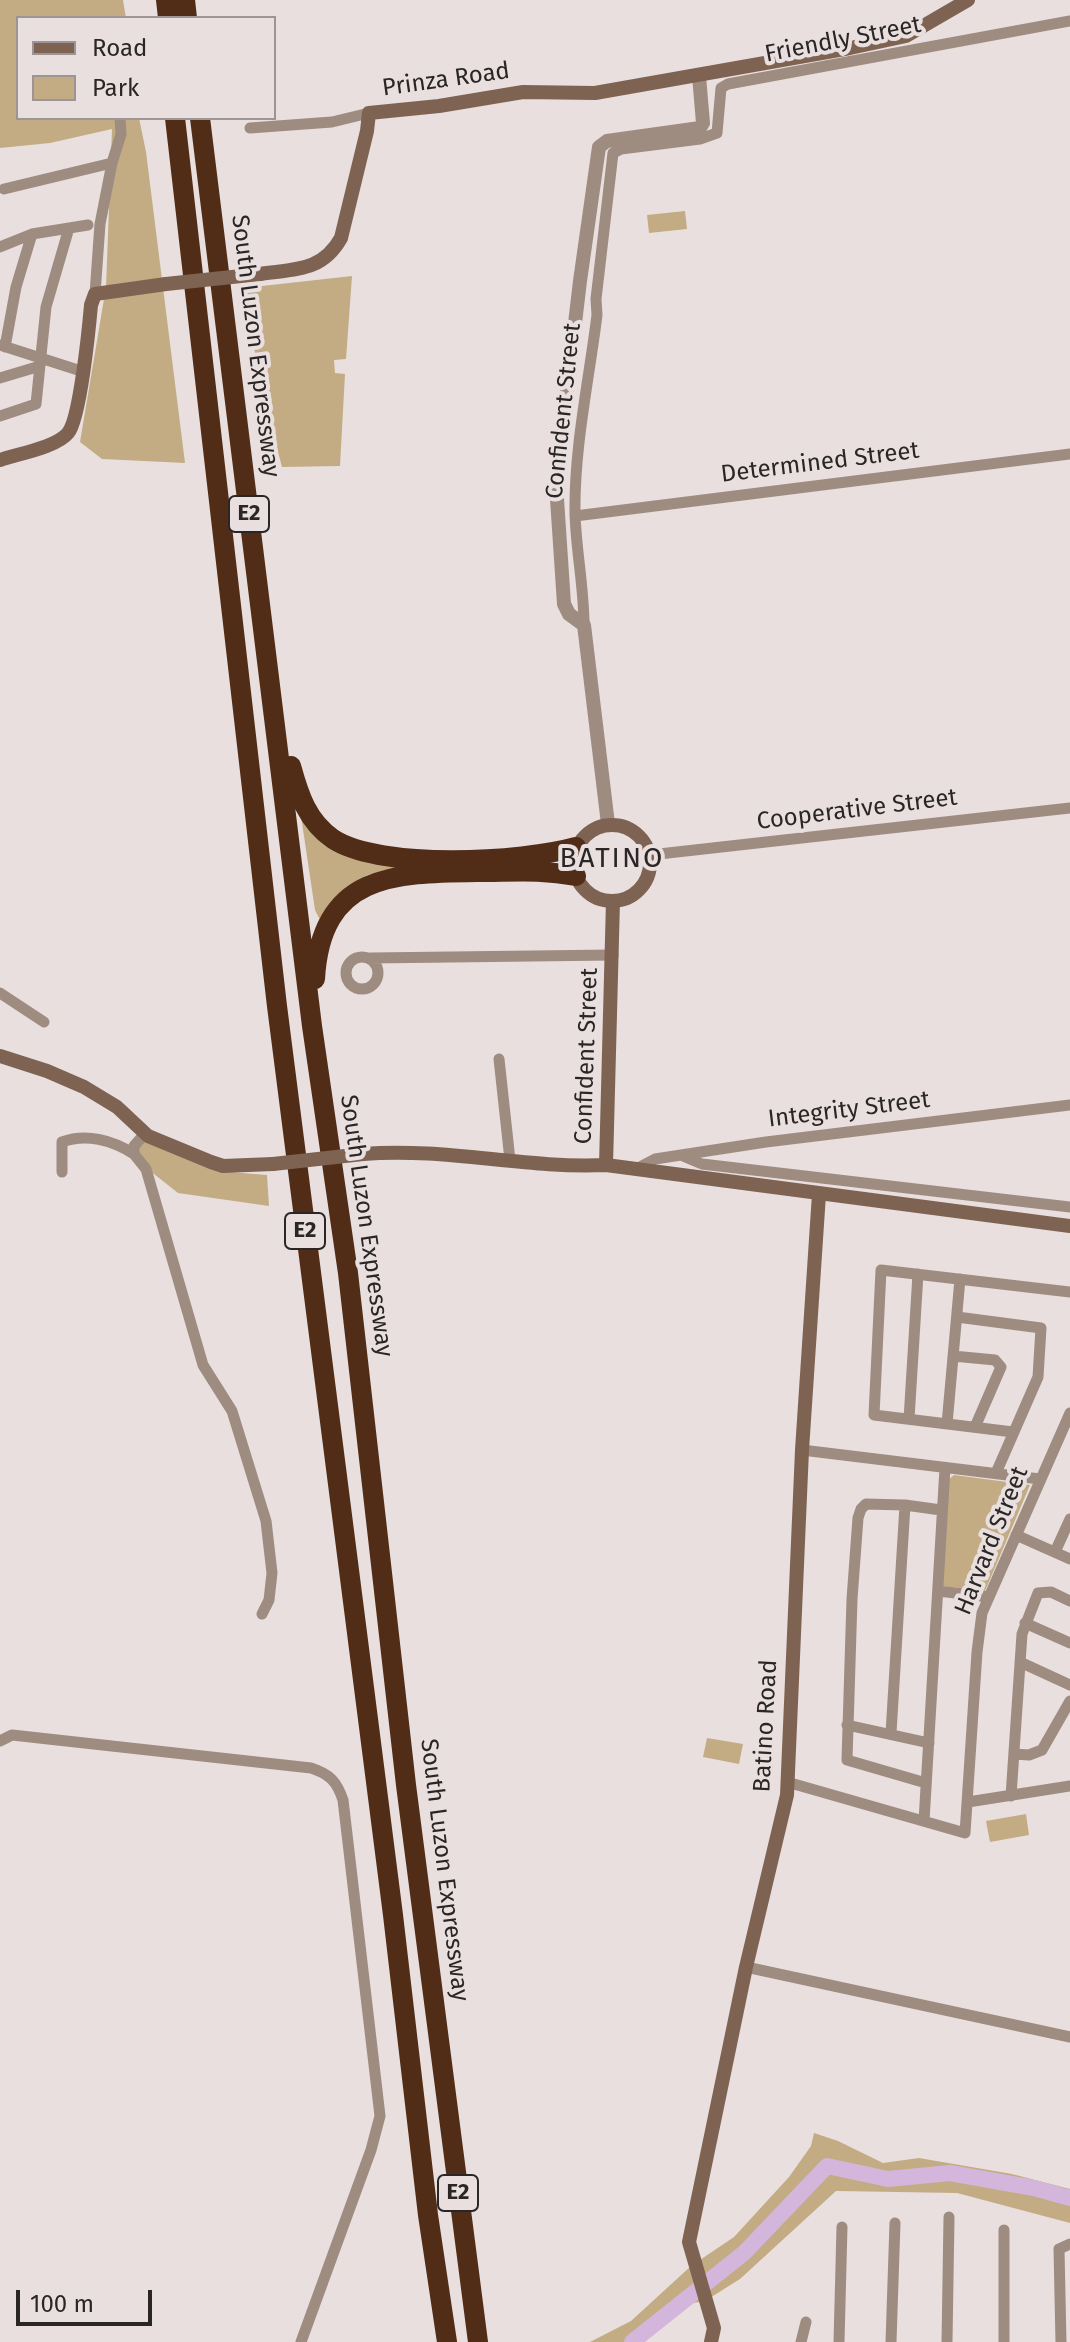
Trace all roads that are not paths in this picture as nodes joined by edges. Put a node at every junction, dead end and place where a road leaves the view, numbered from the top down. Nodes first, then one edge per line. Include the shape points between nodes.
1 (968, 0) edge
2 (1070, 21) edge
3 (699, 76) junction
4 (721, 88) joint
5 (369, 113) junction
6 (120, 120) edge
7 (175, 120) edge
8 (200, 120) edge
9 (250, 128) dead end
10 (112, 163) junction
11 (4, 189) dead end
12 (88, 225) dead end
13 (69, 228) junction
14 (32, 234) junction
15 (0, 247) edge
16 (95, 294) junction
17 (2, 346) edge
18 (40, 362) junction
19 (81, 371) junction
20 (0, 378) edge
21 (0, 416) edge
22 (1070, 454) edge
23 (0, 460) edge
24 (575, 516) junction
25 (584, 625) junction
26 (275, 729) junction
27 (1070, 808) edge
28 (608, 824) junction
29 (576, 847) junction
30 (650, 855) junction
31 (576, 876) junction
32 (613, 901) junction
33 (613, 955) junction
34 (370, 958) dead end
35 (0, 993) edge
36 (44, 1022) dead end
37 (312, 1026) junction
38 (0, 1056) edge
39 (499, 1059) dead end
40 (1070, 1105) edge
41 (148, 1136) junction
42 (134, 1154) junction
43 (681, 1155) junction
44 (510, 1160) junction
45 (606, 1165) junction
46 (635, 1169) junction
47 (62, 1172) dead end
48 (819, 1194) junction
49 (1070, 1207) edge
50 (1070, 1226) edge
51 (918, 1274) junction
52 (960, 1279) junction
53 (1070, 1292) edge
54 (957, 1317) junction
55 (953, 1356) junction
56 (1070, 1413) edge
57 (909, 1419) junction
58 (947, 1424) junction
59 (975, 1427) junction
60 (1013, 1432) junction
61 (802, 1450) junction
62 (945, 1468) junction
63 (996, 1473) junction
64 (1040, 1479) junction
65 (905, 1505) junction
66 (941, 1510) junction
67 (1070, 1519) edge
68 (1016, 1535) junction
69 (1055, 1552) junction
70 (1070, 1559) edge
71 (938, 1591) junction
72 (989, 1597) junction
73 (1070, 1601) edge
74 (262, 1614) dead end
75 (1025, 1623) junction
76 (1070, 1643) edge
77 (1020, 1662) junction
78 (1070, 1685) edge
79 (1070, 1701) edge
80 (847, 1725) junction
81 (891, 1733) junction
82 (0, 1741) edge
83 (929, 1743) junction
84 (1014, 1754) junction
85 (787, 1782) junction
86 (926, 1783) junction
87 (1068, 1784) edge
88 (1011, 1796) junction
89 (968, 1802) junction
90 (924, 1821) junction
91 (746, 1967) junction
92 (1070, 2037) edge
93 (949, 2217) dead end
94 (895, 2223) dead end
95 (842, 2227) dead end
96 (1004, 2230) dead end
97 (1064, 2247) edge
98 (806, 2322) dead end
99 (301, 2342) edge
100 (447, 2342) edge
101 (478, 2342) edge
102 (711, 2342) edge
103 (801, 2342) edge
104 (839, 2342) edge
105 (891, 2342) edge
106 (947, 2342) edge
107 (1004, 2342) edge
108 (1061, 2342) edge

1 - 3 main road, Prinza Road via 901,38
2 - 4 street, Friendly Street
3 - 5 main road, Prinza Road via 595,93 523,92
3 - 25 street via 700,128 607,141 598,150 556,496 564,604
4 - 24 street, Confident Street via 717,133 613,153
5 - 9 street via 332,122
5 - 16 main road, Prinza Road, bridge via 341,238 333,252 314,264 260,274
6 - 10 street
7 - 100 highway, E2 via 277,1006
8 - 26 highway, South Luzon Expressway / E2
10 - 11 street
10 - 16 street via 100,224
12 - 13 street
13 - 14 street
13 - 18 street via 46,307
14 - 15 street
14 - 17 street
16 - 19 main road
17 - 18 street
18 - 19 street
18 - 20 street
18 - 21 street via 36,404
19 - 23 main road via 69,432 56,442
22 - 24 street, Determined Street
24 - 25 street, Confident Street
25 - 28 street, Confident Street
26 - 29 highway via 305,808 318,826 351,848 398,858 466,858 546,855
26 - 37 highway, South Luzon Expressway / E2
27 - 30 street, Cooperative Street
28 - 29 main road via 589,832
28 - 30 main road via 630,829
29 - 31 main road
30 - 32 main road via 642,887
31 - 32 main road via 590,894
31 - 37 highway via 545,870 430,873 383,879 360,889 341,904 325,930 316,959
32 - 33 main road, Confident Street
33 - 34 street
33 - 45 main road, Confident Street
35 - 36 street
37 - 101 highway, South Luzon Expressway / E2 via 348,1273 406,1785
38 - 41 main road via 84,1087 117,1107
39 - 44 street
40 - 43 street, Integrity Street
41 - 42 street via 134,1146
41 - 44 main road, bridge via 223,1166 422,1151
42 - 47 street via 79,1136 62,1142
42 - 74 street via 146,1169 203,1365 232,1411 266,1521 272,1573
43 - 46 street, Integrity Street
43 - 49 street via 702,1164
44 - 45 main road
45 - 46 main road
46 - 48 main road
48 - 50 main road
48 - 61 main road, Batino Road
51 - 52 street
51 - 57 street
51 - 57 street via 881,1270 874,1415
52 - 53 street
52 - 54 street
54 - 55 street
54 - 60 street via 1041,1328 1038,1377
55 - 58 street
55 - 59 street via 995,1360 1001,1367
56 - 64 street, Harvard Street
57 - 58 street
58 - 59 street
59 - 60 street
60 - 63 street
61 - 62 street
61 - 85 main road, Batino Road
62 - 63 street
62 - 66 street
63 - 64 street
64 - 68 street, Harvard Street
65 - 66 street
65 - 80 street via 866,1504 860,1512
65 - 81 street
66 - 71 street
67 - 69 street
68 - 69 street
68 - 72 street, Harvard Street
69 - 70 street
71 - 72 street
71 - 83 street
72 - 89 street, Harvard Street via 978,1640
73 - 75 street via 1051,1592 1038,1593
75 - 76 street
75 - 77 street
77 - 78 street
77 - 84 street
79 - 84 street via 1042,1750
80 - 81 street
80 - 86 street via 847,1760
81 - 83 street
82 - 99 street via 12,1735 311,1768 337,1784 380,2116
83 - 86 street
84 - 88 street
85 - 90 street
85 - 91 main road, Batino Road
86 - 90 street
87 - 88 street
88 - 89 street
89 - 90 street, Harvard Street via 965,1833
91 - 92 street
91 - 102 main road, Batino Road via 689,2242 714,2328
93 - 106 street
94 - 105 street
95 - 104 street
96 - 107 street
97 - 108 street
98 - 103 street

